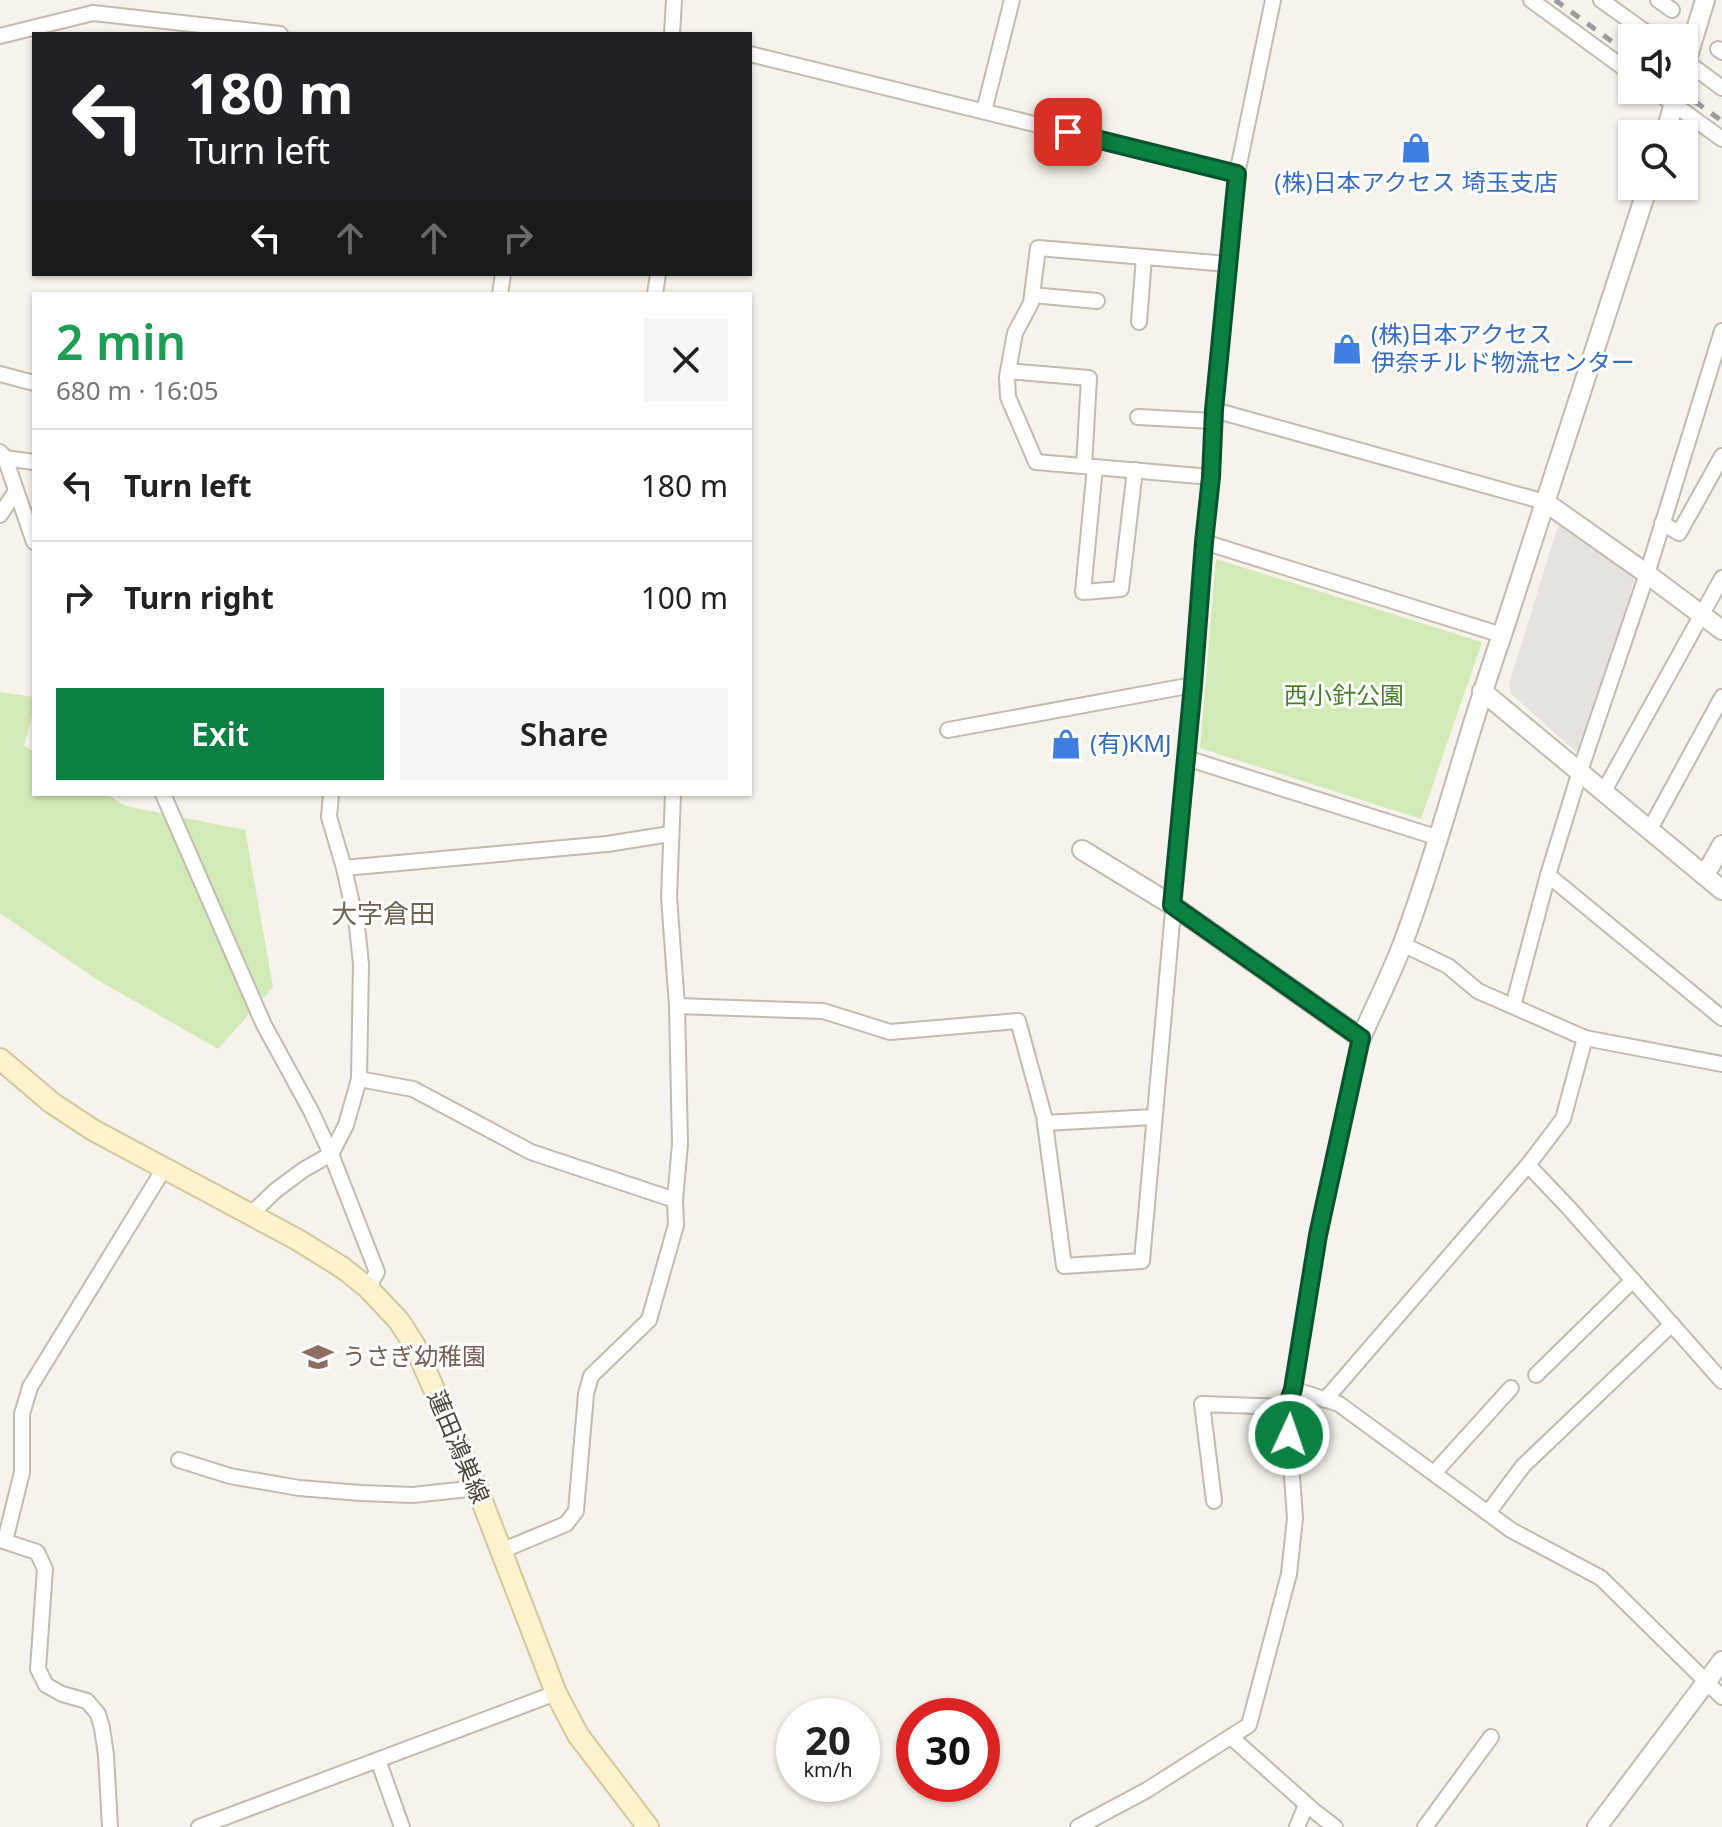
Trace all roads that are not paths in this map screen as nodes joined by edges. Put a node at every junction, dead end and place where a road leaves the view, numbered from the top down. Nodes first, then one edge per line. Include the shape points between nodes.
1 (674, 0) edge
2 (1012, 0) edge
3 (1273, 0) edge
4 (1531, 0) edge
5 (1658, 0) edge
6 (1705, 0) edge
7 (1611, 3) edge
8 (93, 6) edge
9 (1672, 10) dead end
10 (1637, 24) edge
11 (1697, 24) edge
12 (267, 32) edge
13 (672, 32) edge
14 (0, 36) edge
15 (752, 54) edge
16 (1618, 64) edge
17 (1698, 72) edge
18 (1722, 88) edge
19 (1684, 104) edge
20 (984, 111) junction
21 (1722, 139) edge
22 (1237, 174) junction
23 (1643, 200) edge
24 (1144, 257) junction
25 (1228, 264) junction
26 (1032, 295) junction
27 (1097, 301) dead end
28 (1139, 322) dead end
29 (1722, 331) edge
30 (1008, 371) junction
31 (0, 374) edge
32 (32, 382) edge
33 (1213, 416) junction
34 (1138, 417) dead end
35 (2, 455) edge
36 (1722, 456) edge
37 (32, 462) edge
38 (1090, 466) junction
39 (1135, 470) junction
40 (1211, 477) junction
41 (16, 491) junction
42 (1545, 502) junction
43 (0, 515) edge
44 (1662, 523) junction
45 (32, 536) edge
46 (1204, 542) junction
47 (1647, 574) junction
48 (1722, 578) edge
49 (1702, 615) junction
50 (1722, 630) edge
51 (1502, 635) junction
52 (1193, 685) junction
53 (1482, 691) junction
54 (1722, 697) edge
55 (948, 730) dead end
56 (1186, 758) junction
57 (1580, 771) junction
58 (1604, 791) junction
59 (164, 796) edge
60 (331, 796) edge
61 (673, 796) edge
62 (1650, 829) junction
63 (670, 834) junction
64 (1439, 838) junction
65 (1722, 845) edge
66 (1082, 850) dead end
67 (344, 868) junction
68 (1548, 875) junction
69 (1705, 875) junction
70 (1722, 890) edge
71 (1172, 905) junction
72 (1402, 944) junction
73 (677, 1006) junction
74 (1513, 1006) junction
75 (1722, 1018) edge
76 (1361, 1038) junction
77 (1585, 1038) junction
78 (0, 1059) edge
79 (1722, 1064) edge
80 (359, 1079) junction
81 (1154, 1117) junction
82 (1045, 1123) junction
83 (331, 1154) junction
84 (1528, 1165) junction
85 (165, 1167) junction
86 (675, 1200) junction
87 (251, 1214) junction
88 (1633, 1280) junction
89 (368, 1288) junction
90 (1672, 1324) junction
91 (1536, 1375) dead end
92 (1722, 1381) edge
93 (1511, 1388) dead end
94 (1293, 1389) junction
95 (1325, 1400) junction
96 (1287, 1407) junction
97 (179, 1460) dead end
98 (1434, 1473) junction
99 (477, 1488) junction
100 (1214, 1501) dead end
101 (1488, 1513) junction
102 (2, 1540) edge
103 (501, 1551) junction
104 (1722, 1661) edge
105 (1714, 1678) edge
106 (556, 1693) junction
107 (1722, 1697) edge
108 (1231, 1737) junction
109 (1491, 1737) dead end
110 (378, 1760) junction
111 (1306, 1805) junction
112 (1084, 1826) edge
113 (110, 1827) edge
114 (199, 1827) edge
115 (402, 1827) edge
116 (648, 1827) edge
117 (1297, 1827) edge
118 (1335, 1827) edge
119 (1425, 1827) edge
120 (1597, 1827) edge

1 - 13 street
2 - 20 street
3 - 22 street
4 - 16 street
5 - 9 street
6 - 11 street
7 - 10 street
8 - 12 street
8 - 14 street
15 - 20 street
17 - 18 street
19 - 21 street
20 - 22 street
22 - 25 street
23 - 42 street
24 - 25 street
24 - 26 street via 1038,248
24 - 28 street
25 - 33 street
26 - 27 street
26 - 30 street via 1015,333
29 - 44 street
30 - 38 street via 1008,397 1036,462
30 - 38 street via 1089,378
31 - 32 street
33 - 34 street
33 - 40 street
33 - 42 street
35 - 37 street
35 - 41 street
36 - 44 street via 1679,533
38 - 39 street
38 - 39 street via 1083,592 1121,589
39 - 40 street
40 - 46 street
41 - 43 street
41 - 45 street
42 - 47 street
42 - 51 street
44 - 47 street
46 - 51 street
46 - 52 street
47 - 49 street
47 - 57 street
48 - 49 street
49 - 50 street
49 - 58 street
51 - 53 street
52 - 55 street
52 - 56 street
53 - 57 street
53 - 64 street
54 - 62 street
56 - 64 street
56 - 71 street
57 - 58 street
57 - 68 street
58 - 62 street
59 - 83 street via 264,1025
60 - 67 street via 329,817
61 - 63 street
62 - 69 street
63 - 67 street
63 - 73 street
64 - 72 street
65 - 69 street
66 - 71 street
67 - 80 street via 361,964
68 - 74 street
68 - 75 street
69 - 70 street
71 - 76 street
71 - 81 street
72 - 74 street
72 - 76 street
73 - 82 street via 823,1011 890,1032 1018,1021
73 - 86 street via 680,1144
74 - 77 street
76 - 94 street via 1318,1235
77 - 79 street
77 - 84 street via 1563,1119
78 - 85 main road, 蓮田鴻巣線 via 62,1110
80 - 83 street
80 - 86 street via 413,1089 531,1152
81 - 82 street
81 - 82 street via 1142,1261 1064,1266
83 - 87 street
83 - 89 street via 377,1272
84 - 88 street
84 - 95 street
85 - 87 main road, 蓮田鴻巣線
85 - 102 street via 30,1387 22,1414 22,1472
86 - 103 street via 676,1225 649,1320 591,1376 576,1511 566,1524
87 - 89 main road, 蓮田鴻巣線
88 - 90 street
88 - 91 street
89 - 99 main road, 蓮田鴻巣線 via 415,1346
90 - 92 street
90 - 101 street via 1523,1466
93 - 98 street
94 - 95 street
94 - 96 street
95 - 98 street via 1339,1404
96 - 100 street via 1202,1404
96 - 108 street via 1295,1518 1289,1574 1249,1725
97 - 99 street via 299,1488 413,1495
98 - 101 street
99 - 103 main road, 蓮田鴻巣線
101 - 105 street via 1601,1578
102 - 113 street via 37,1552 45,1569 38,1669 46,1685 87,1701 98,1714
103 - 106 main road, 蓮田鴻巣線
104 - 105 street
105 - 107 street
105 - 120 street
106 - 110 street
106 - 116 main road, 蓮田鴻巣線 via 578,1735
108 - 111 street
108 - 112 street
109 - 119 street
110 - 114 street
110 - 115 street
111 - 117 street
111 - 118 street

